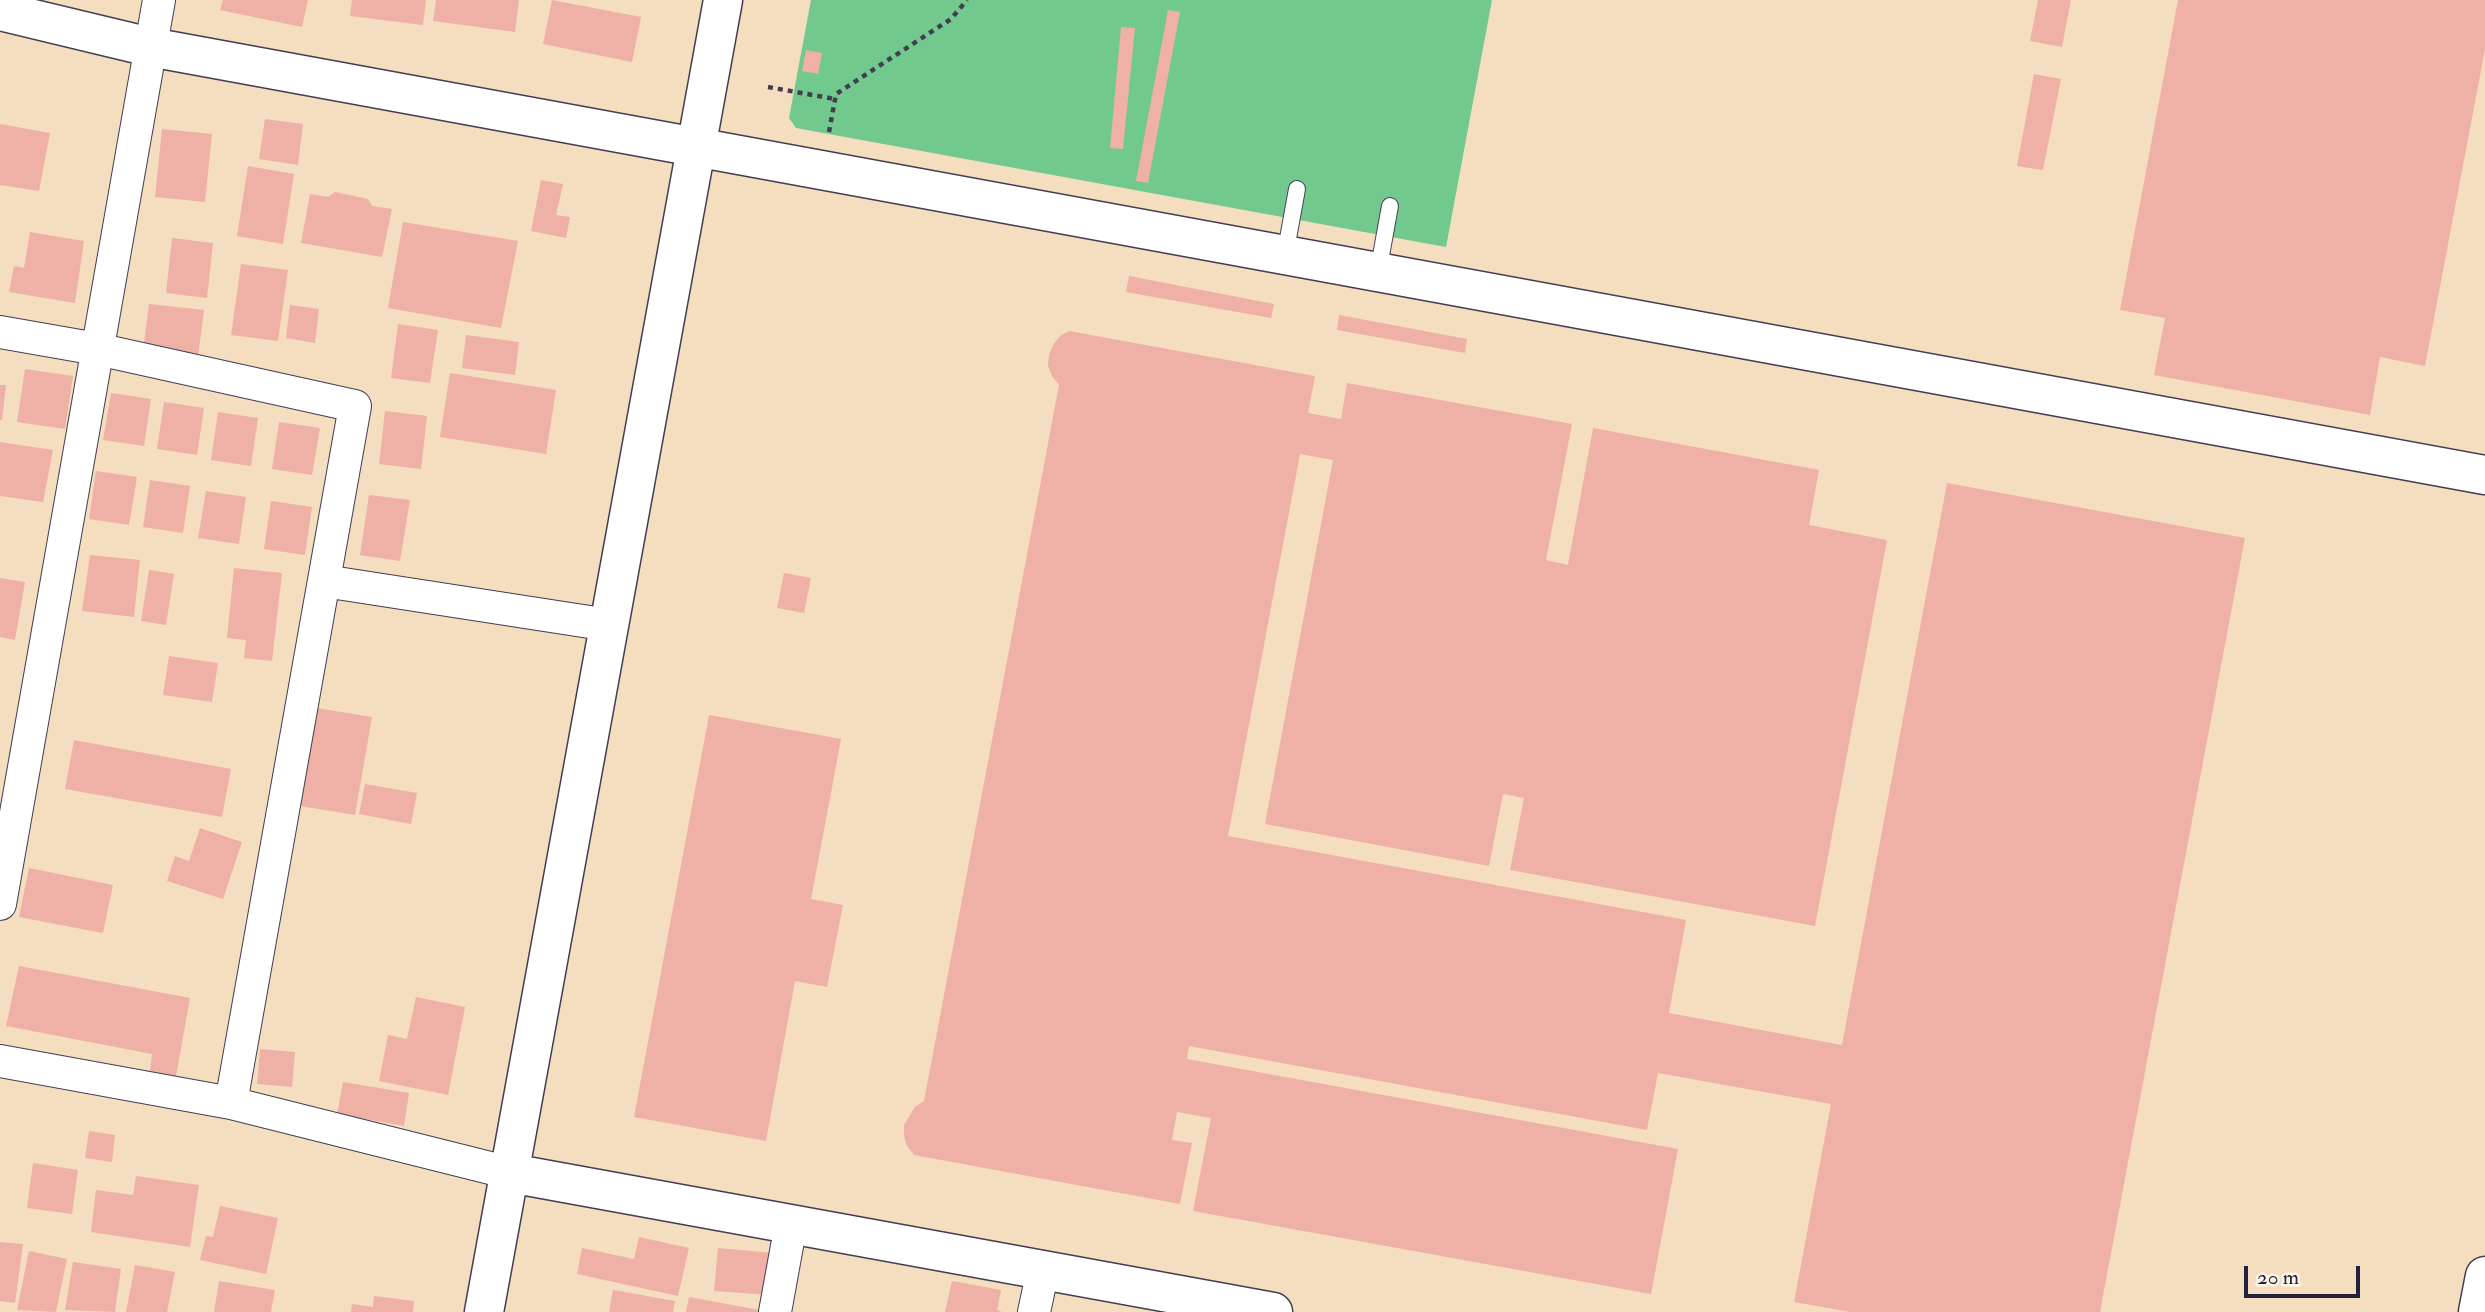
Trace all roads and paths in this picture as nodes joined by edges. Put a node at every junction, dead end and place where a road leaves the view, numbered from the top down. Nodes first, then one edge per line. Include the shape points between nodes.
1 (159, 0) edge
2 (723, 0) edge
3 (967, 0) edge
4 (0, 10) edge
5 (150, 47) junction
6 (768, 88) dead end
7 (835, 99) junction
8 (828, 139) dead end
9 (696, 147) junction
10 (1297, 189) dead end
11 (1390, 206) dead end
12 (1285, 255) junction
13 (1378, 272) junction
14 (0, 332) edge
15 (97, 349) junction
16 (2485, 475) edge
17 (324, 581) junction
18 (609, 625) junction
19 (0, 904) edge
20 (0, 1061) edge
21 (231, 1103) junction
22 (510, 1172) junction
23 (792, 1224) junction
24 (1043, 1270) junction
25 (2485, 1276) edge
26 (484, 1312) edge
27 (775, 1312) edge
28 (1034, 1312) edge
29 (1273, 1312) edge
30 (2478, 1312) edge

1 - 5 street
2 - 9 street
3 - 7 path via 951,19 836,94
4 - 5 street
5 - 9 street
5 - 15 street
6 - 7 path
7 - 8 path
9 - 12 street
9 - 18 street
10 - 12 lane
11 - 13 lane
12 - 13 street
13 - 16 street
14 - 15 street
15 - 17 street via 355,407
15 - 19 street
17 - 18 street
17 - 21 street
18 - 22 street
20 - 21 street
21 - 22 street
22 - 23 street
22 - 26 street
23 - 24 street
23 - 27 street
24 - 28 street
24 - 29 street
25 - 30 street

